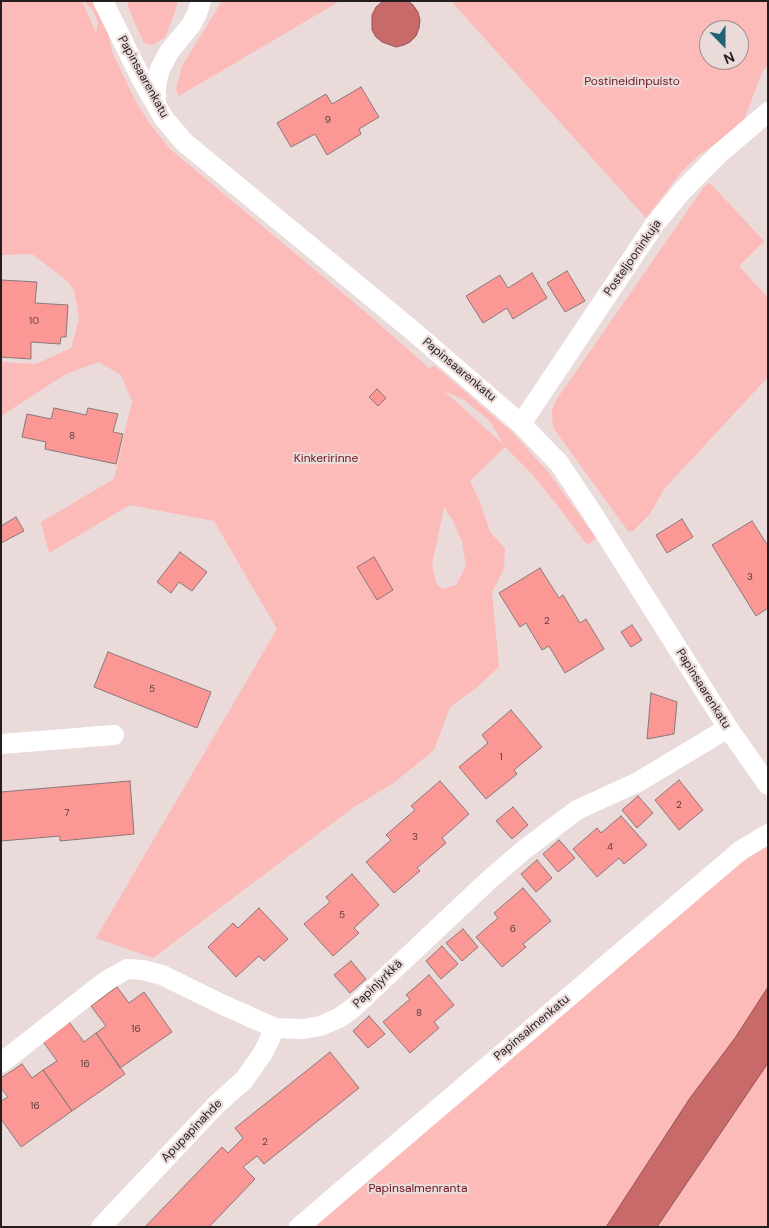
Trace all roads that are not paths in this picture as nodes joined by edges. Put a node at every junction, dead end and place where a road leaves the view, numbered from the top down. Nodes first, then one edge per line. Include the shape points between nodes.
1 (103, 1) edge
2 (201, 1) edge
3 (156, 105) junction
4 (768, 112) edge
5 (521, 424) junction
6 (728, 728) junction
7 (114, 735) dead end
8 (1, 744) edge
9 (768, 785) edge
10 (768, 834) edge
11 (275, 1028) junction
12 (1, 1064) edge
13 (101, 1227) edge
14 (299, 1227) edge

1 - 3 street, Papinsaarenkatu
2 - 3 street via 191,25 160,69
3 - 5 street, Papinsaarenkatu via 184,142
4 - 5 street, Posteljooninkuja via 683,190 655,224
5 - 6 street, Papinsaarenkatu via 559,463
6 - 9 street, Papinsaarenkatu
6 - 11 street, Papinjyrkkä via 638,782 577,810 489,880 339,1018 303,1029
7 - 8 street
10 - 14 street, Papinsalmenkatu via 741,850
11 - 12 street, Papinjyrkkä via 162,975 127,969 106,981
11 - 13 street, Apupapinahde via 244,1080 216,1105

